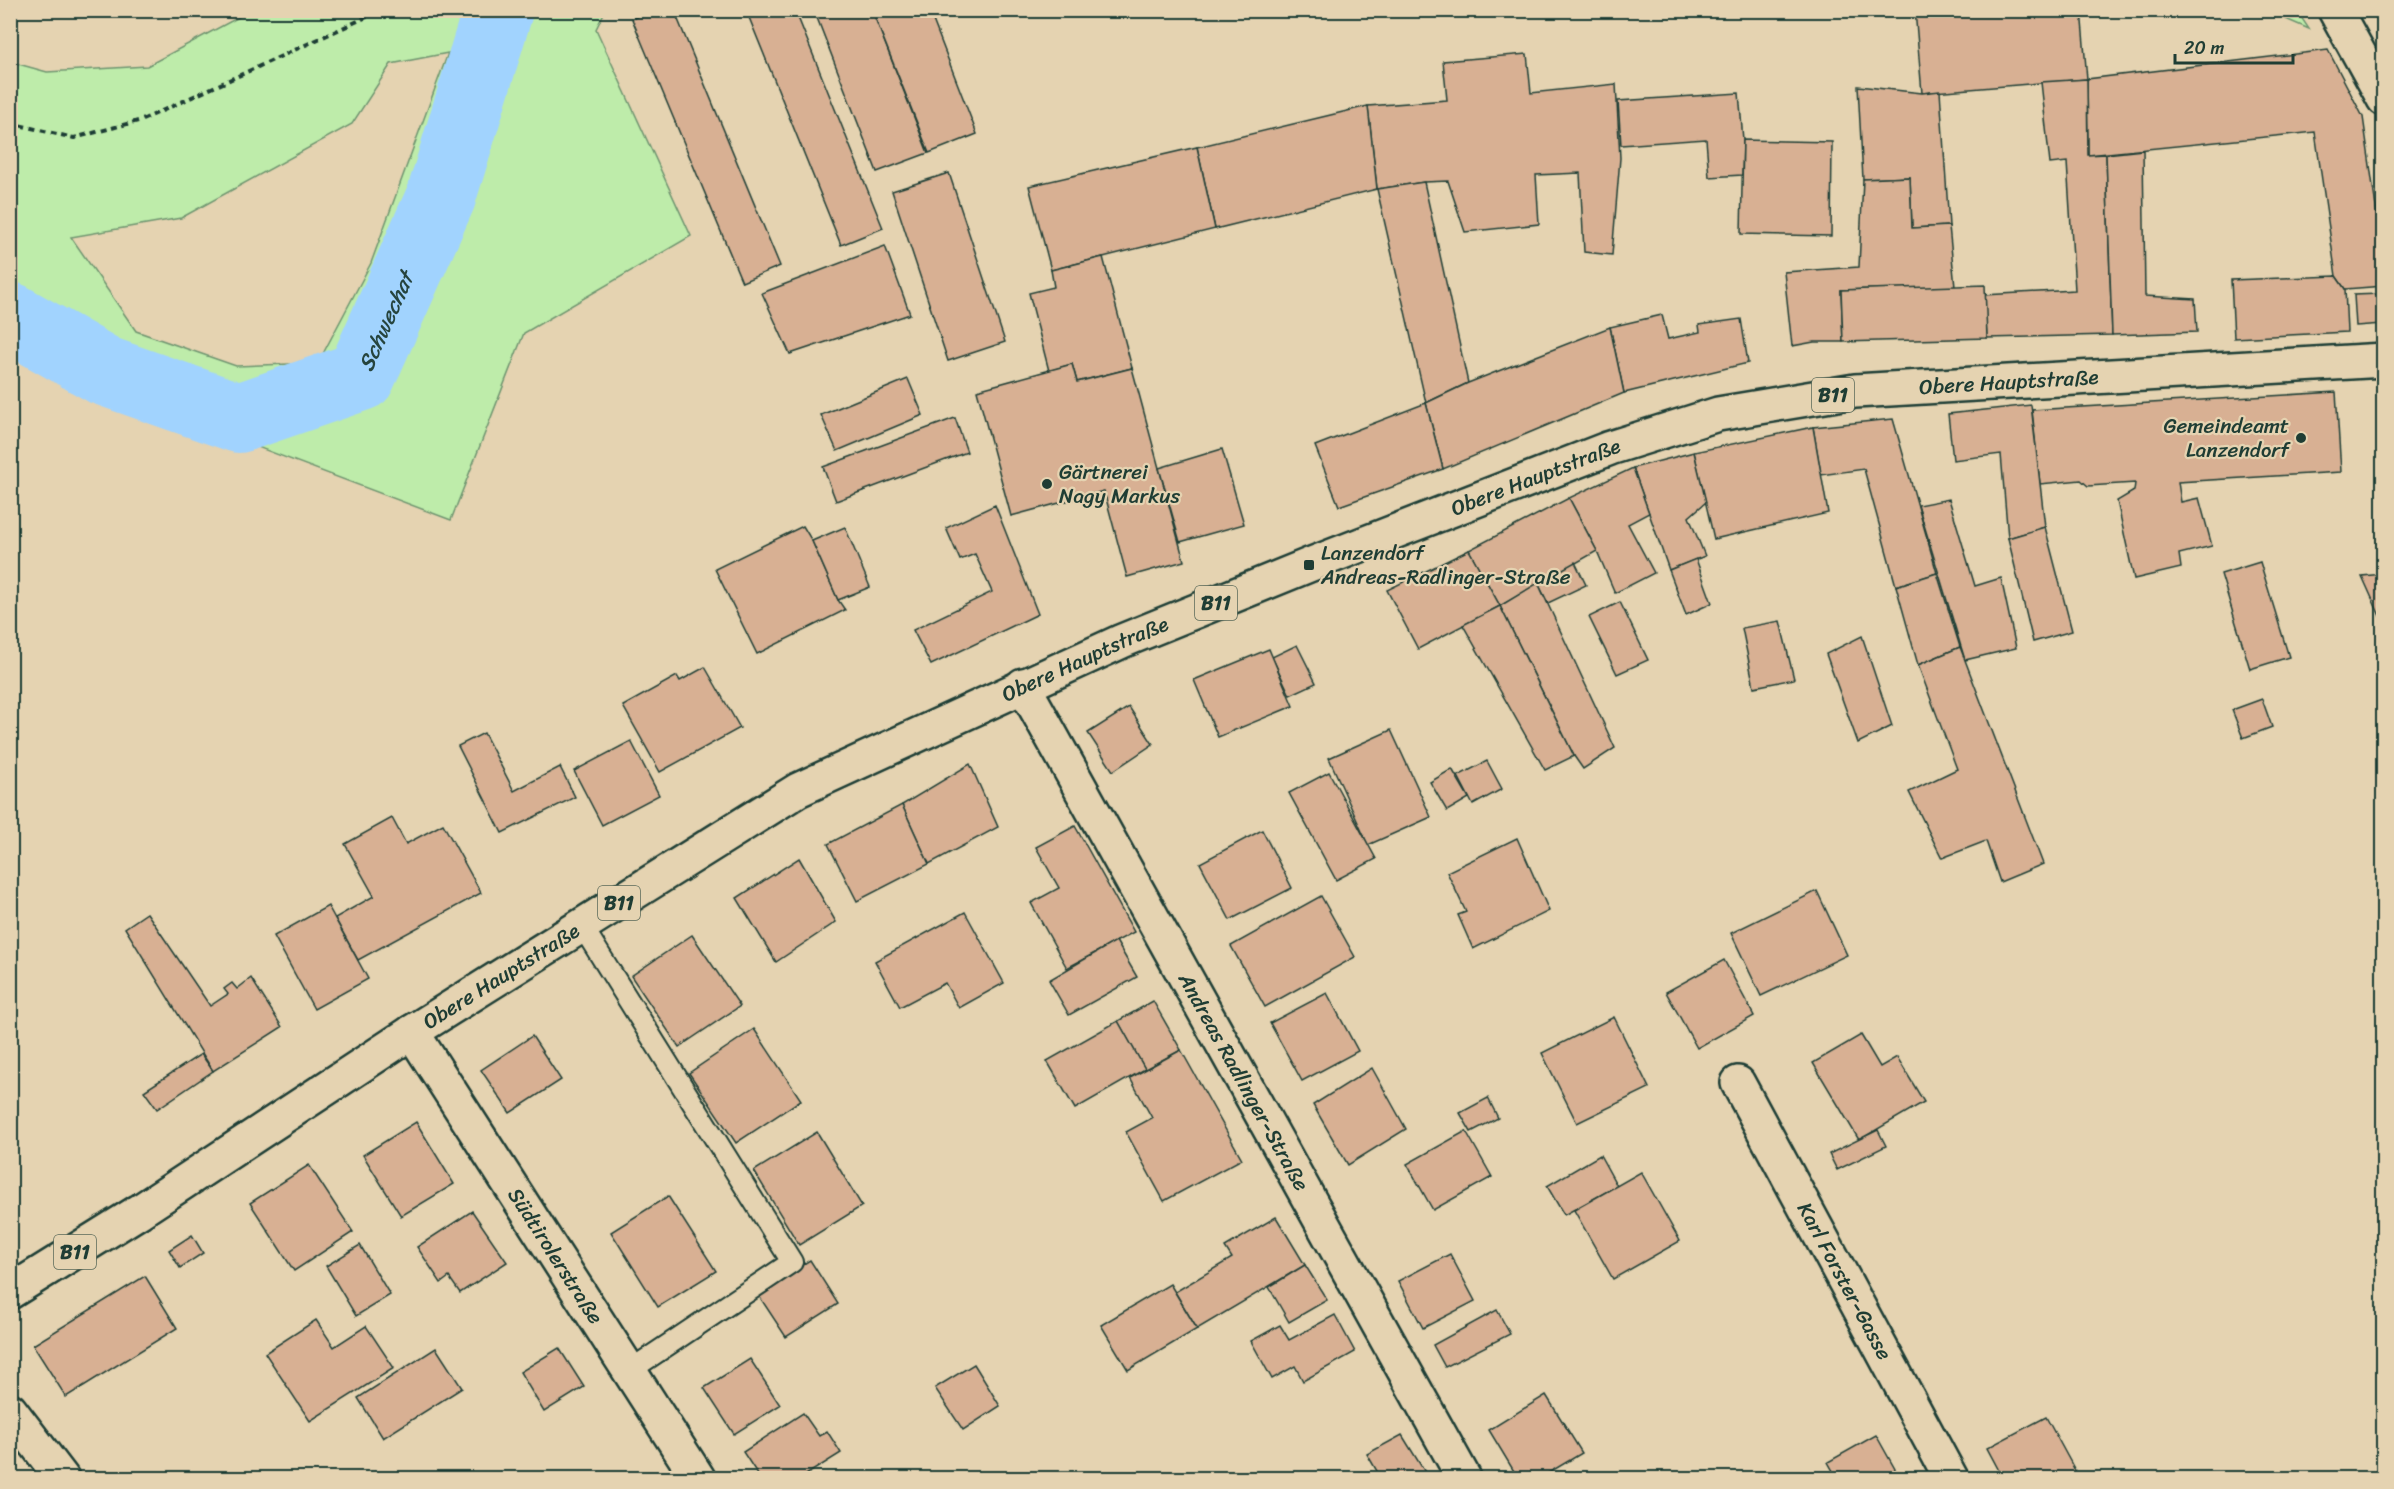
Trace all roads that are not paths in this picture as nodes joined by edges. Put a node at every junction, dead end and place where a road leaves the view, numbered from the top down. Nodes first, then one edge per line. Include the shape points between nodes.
1 (2335, 10) edge
2 (2384, 99) edge
3 (2384, 360) edge
4 (1023, 685) junction
5 (582, 926) junction
6 (412, 1032) junction
7 (1738, 1083) dead end
8 (10, 1292) edge
9 (628, 1371) junction
10 (10, 1410) edge
11 (62, 1479) edge
12 (698, 1479) edge
13 (1464, 1479) edge
14 (1951, 1479) edge

1 - 2 main road
3 - 4 main road, Obere Hauptstraße / B11 via 1854,391 1718,414 1610,448 1365,543
4 - 5 main road, Obere Hauptstraße / B11 via 798,790
4 - 13 main road, Andreas Radlinger-Straße
5 - 6 main road, Obere Hauptstraße / B11
5 - 9 lane via 792,1262
6 - 8 main road, Obere Hauptstraße / B11
6 - 9 main road, Südtirolerstraße
7 - 14 main road, Karl Forster-Gasse
9 - 12 main road, Südtirolerstraße
10 - 11 main road

